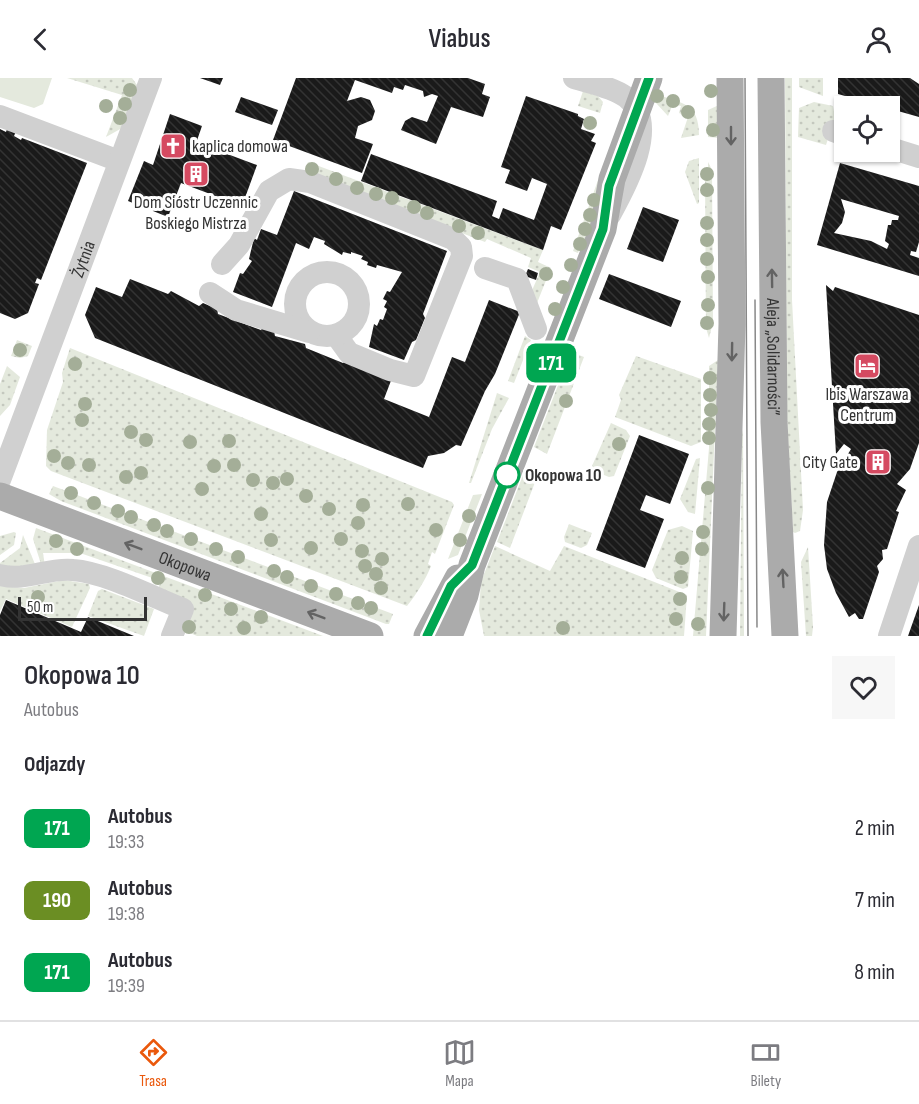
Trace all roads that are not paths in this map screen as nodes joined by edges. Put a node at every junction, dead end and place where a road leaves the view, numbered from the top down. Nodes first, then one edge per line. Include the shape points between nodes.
1 (151, 78) edge
2 (574, 78) edge
3 (649, 78) edge
4 (730, 78) edge
5 (771, 78) edge
6 (637, 111) junction
7 (0, 116) edge
8 (900, 151) edge
9 (919, 157) edge
10 (119, 161) junction
11 (222, 264) dead end
12 (485, 268) dead end
13 (210, 293) dead end
14 (537, 330) junction
15 (309, 332) junction
16 (336, 335) junction
17 (7, 448) edge
18 (0, 480) edge
19 (0, 496) edge
20 (919, 546) edge
21 (472, 565) junction
22 (0, 575) edge
23 (172, 636) edge
24 (370, 636) edge
25 (427, 636) edge
26 (449, 636) edge
27 (723, 636) edge
28 (785, 636) edge
29 (889, 636) edge

1 - 10 street, Żytnia
2 - 6 street via 623,95
3 - 6 main road
4 -> 27 main road via 732,324
28 -> 5 main road, Aleja „Solidarności” via 774,422
6 - 14 main road via 609,186 603,229
7 - 10 street
8 - 9 street
10 - 17 street, Żytnia
11 - 16 street via 239,245 269,191 289,179 310,182 453,239 461,246 462,256 414,376 349,352
12 - 14 street via 517,279
13 - 15 street via 236,310
14 - 21 main road
15 - 16 street
15 - 16 street via 297,318 295,300 309,277 327,272 351,283 358,299 356,317
17 - 18 street, Żytnia
24 -> 19 main road, Okopowa
20 - 29 street
21 - 25 main road via 451,586
21 - 26 main road
22 - 23 street via 22,578 64,569 86,572 183,609

